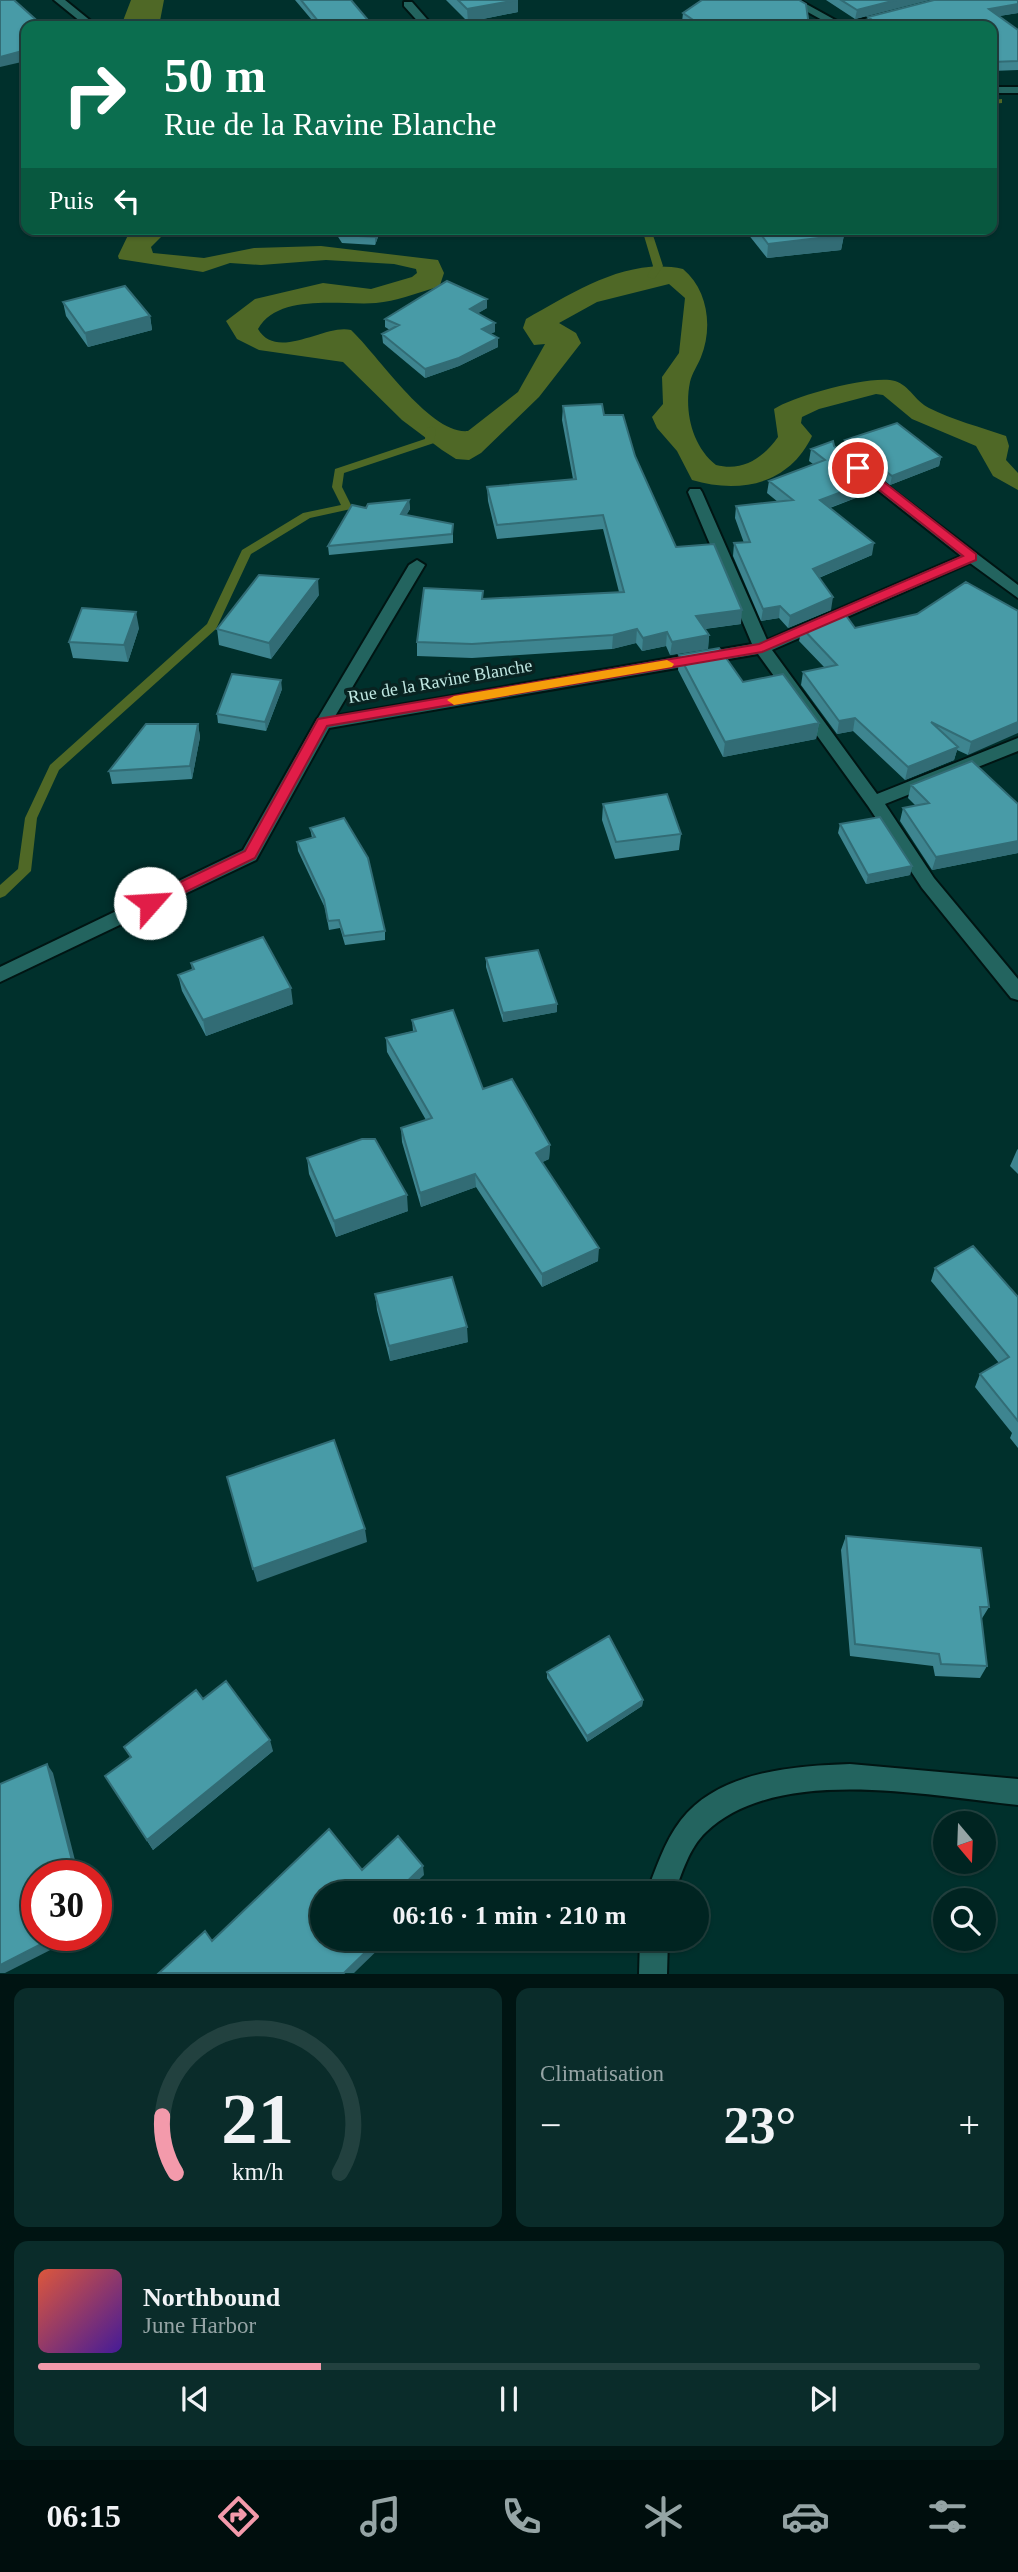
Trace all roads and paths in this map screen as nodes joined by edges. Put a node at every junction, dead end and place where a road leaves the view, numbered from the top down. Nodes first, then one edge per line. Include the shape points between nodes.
1 (59, 0) edge
2 (791, 0) edge
3 (408, 4) dead end
4 (899, 13) edge
5 (86, 21) edge
6 (423, 21) edge
7 (833, 21) edge
8 (865, 21) edge
9 (997, 90) edge
10 (1018, 90) edge
11 (839, 453) edge
12 (695, 492) dead end
13 (972, 557) junction
14 (416, 565) dead end
15 (1018, 593) edge
16 (762, 648) junction
17 (323, 723) junction
18 (1018, 744) edge
19 (874, 802) junction
20 (0, 975) edge
21 (1018, 993) edge
22 (1018, 1792) edge
23 (665, 1881) edge
24 (654, 1951) edge
25 (653, 1973) edge

1 - 5 street
2 - 7 street
3 - 6 street
4 - 8 street
9 - 10 street
11 - 13 street
12 - 16 street
13 - 15 street
13 - 16 street, Rue de la Ravine Blanche
14 - 17 street
16 - 17 street, Rue de la Ravine Blanche
16 - 19 street
17 - 20 street via 250,855
18 - 19 street
19 - 21 street via 928,883
22 - 23 street via 834,1777 756,1787 727,1799 696,1823 677,1849
24 - 25 street

